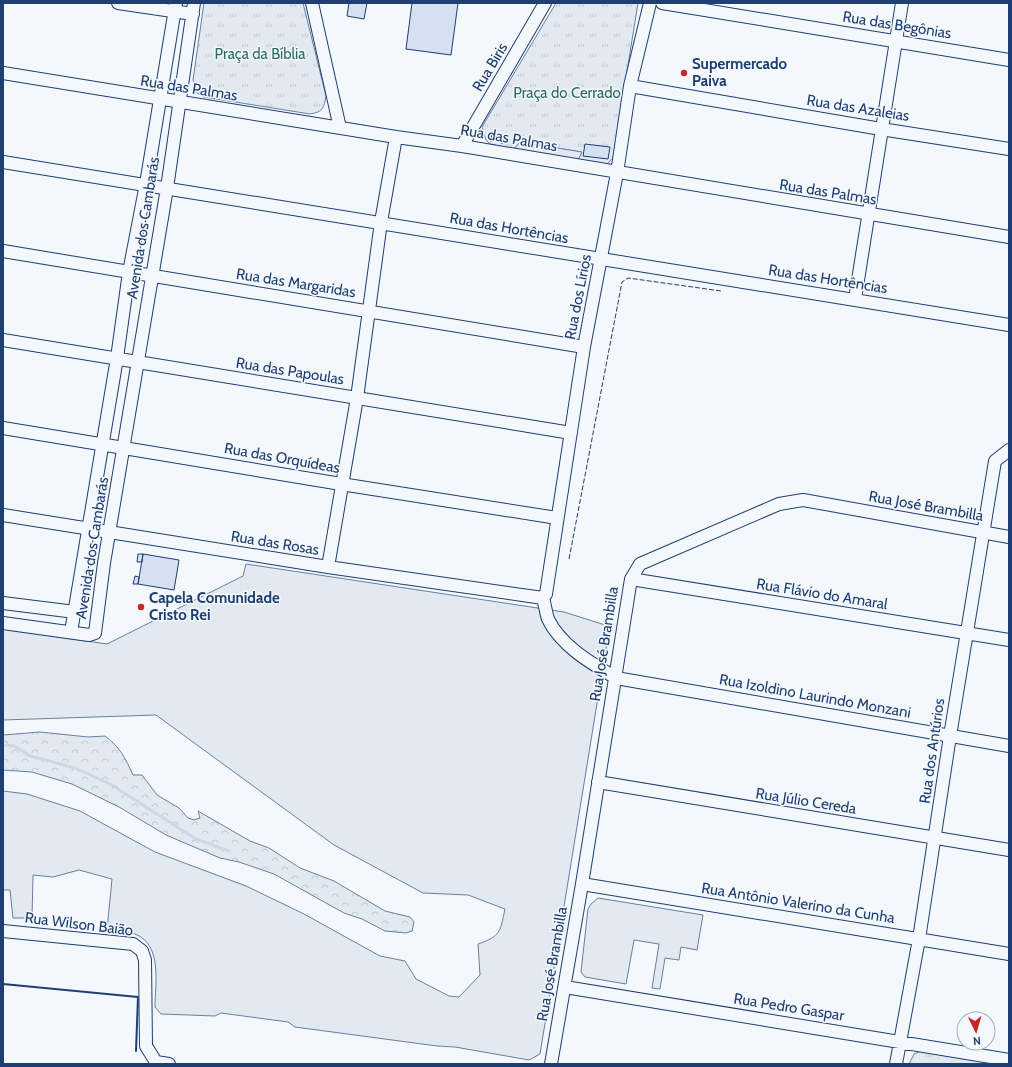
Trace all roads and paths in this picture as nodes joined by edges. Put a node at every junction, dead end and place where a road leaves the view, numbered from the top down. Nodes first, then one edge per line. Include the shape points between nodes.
1 (118, 3) edge
2 (312, 3) edge
3 (545, 3) edge
4 (650, 3) edge
5 (662, 3) edge
6 (902, 3) edge
7 (175, 7) edge
8 (194, 8) edge
9 (895, 42) junction
10 (1009, 60) edge
11 (3, 73) edge
12 (630, 86) junction
13 (159, 99) junction
14 (179, 102) junction
15 (340, 128) junction
16 (881, 129) junction
17 (396, 137) junction
18 (462, 146) junction
19 (1009, 149) edge
20 (3, 162) edge
21 (617, 173) junction
22 (146, 184) junction
23 (166, 188) junction
24 (870, 215) junction
25 (381, 222) junction
26 (1009, 237) edge
27 (3, 251) edge
28 (601, 260) junction
29 (129, 272) junction
30 (152, 276) junction
31 (855, 299) junction
32 (369, 311) junction
33 (1009, 325) edge
34 (3, 340) edge
35 (584, 347) junction
36 (117, 358) junction
37 (138, 362) junction
38 (357, 398) junction
39 (3, 428) edge
40 (571, 433) junction
41 (103, 444) junction
42 (124, 448) junction
43 (1009, 450) edge
44 (341, 484) junction
45 (3, 514) edge
46 (557, 518) junction
47 (89, 529) junction
48 (110, 532) junction
49 (983, 532) junction
50 (1009, 537) edge
51 (328, 567) junction
52 (631, 578) junction
53 (543, 598) junction
54 (3, 602) edge
55 (75, 612) junction
56 (3, 623) edge
57 (71, 632) junction
58 (966, 633) junction
59 (1009, 640) edge
60 (616, 678) junction
61 (950, 736) junction
62 (1009, 746) edge
63 (598, 782) junction
64 (935, 838) junction
65 (1009, 850) edge
66 (582, 884) junction
67 (3, 931) edge
68 (919, 939) junction
69 (1009, 954) edge
70 (565, 987) junction
71 (901, 1041) junction
72 (1009, 1060) edge
73 (169, 1064) edge
74 (551, 1064) edge
75 (896, 1064) edge

1 - 7 street
2 - 15 street
3 - 18 street, Rua Biris
4 - 12 street, Rua dos Lírios
5 - 9 street, Rua das Begônias
6 - 9 street
7 - 8 street
7 - 13 street, Avenida dos Cambarás
8 - 14 street, Avenida dos Cambarás
9 - 10 street, Rua das Begônias
9 - 16 street
11 - 13 street, Rua das Palmas
12 - 16 street, Rua das Azaleias
12 - 21 street, Rua dos Lírios
13 - 14 street, Rua das Palmas
13 - 22 street, Avenida dos Cambarás
14 - 15 street, Rua das Palmas
14 - 23 street, Avenida dos Cambarás
15 - 17 street, Rua das Palmas
16 - 19 street, Rua das Azaleias
16 - 24 street
17 - 18 street, Rua das Palmas
17 - 25 street
18 - 21 street, Rua das Palmas
20 - 22 street, Rua das Hortências
21 - 24 street, Rua das Palmas
21 - 28 street, Rua dos Lírios
22 - 23 street, Rua das Hortências
22 - 29 street, Avenida dos Cambarás
23 - 25 street, Rua das Hortências
23 - 30 street, Avenida dos Cambarás
24 - 26 street, Rua das Palmas
24 - 31 street
25 - 28 street, Rua das Hortências
25 - 32 street
27 - 29 street, Rua das Margaridas
28 - 31 street, Rua das Hortências
28 - 35 street, Rua dos Lírios
29 - 30 street, Rua das Margaridas
29 - 36 street, Avenida dos Cambarás
30 - 32 street, Rua das Margaridas
30 - 37 street, Avenida dos Cambarás
31 - 33 street, Rua das Hortências
32 - 35 street, Rua das Margaridas
32 - 38 street
34 - 36 street, Rua das Papoulas
35 - 40 street, Rua dos Lírios
36 - 37 street, Rua das Papoulas
36 - 41 street, Avenida dos Cambarás
37 - 38 street, Rua das Papoulas
37 - 42 street, Avenida dos Cambarás
38 - 40 street, Rua das Papoulas
38 - 44 street
39 - 41 street, Rua das Orquídeas
40 - 46 street, Rua dos Lírios
41 - 42 street, Rua das Orquídeas
41 - 47 street, Avenida dos Cambarás
42 - 44 street, Rua das Orquídeas
42 - 48 street, Avenida dos Cambarás
43 - 49 street, Rua dos Antúrios via 995,461
44 - 46 street, Rua das Orquídeas
44 - 51 street
45 - 47 street, Rua das Rosas
46 - 53 street, Rua dos Lírios via 546,594
47 - 48 street, Rua das Rosas
47 - 55 street, Avenida dos Cambarás
48 - 51 street, Rua das Rosas
48 - 57 street, Avenida dos Cambarás via 95,633 89,635
49 - 50 street, Rua José Brambilla
49 - 52 street, Rua José Brambilla via 803,500 779,504 640,564
49 - 58 street, Rua dos Antúrios
51 - 53 street, Rua das Rosas
52 - 58 street, Rua Flávio do Amaral
52 - 60 street, Rua José Brambilla
53 - 60 street via 548,620 565,642 589,662
54 - 55 street
55 - 57 street, Avenida dos Cambarás
56 - 57 street
58 - 59 street, Rua Flávio do Amaral
58 - 61 street, Rua dos Antúrios
60 - 61 street, Rua Izoldino Laurindo Monzani
60 - 63 street, Rua José Brambilla
61 - 62 street, Rua Izoldino Laurindo Monzani
61 - 64 street, Rua dos Antúrios
63 - 64 street, Rua Júlio Cereda
63 - 66 street, Rua José Brambilla
64 - 65 street, Rua Júlio Cereda
64 - 68 street, Rua dos Antúrios
66 - 68 street, Rua Antônio Valerino da Cunha
66 - 70 street, Rua José Brambilla
67 - 73 street, Rua Wilson Baião via 133,944 142,951 146,960 146,1046 156,1062
68 - 69 street, Rua Antônio Valerino da Cunha
68 - 71 street, Rua dos Antúrios
70 - 71 street, Rua Pedro Gaspar
70 - 74 street, Rua José Brambilla
71 - 72 street, Rua Pedro Gaspar
71 - 75 street, Rua dos Antúrios

